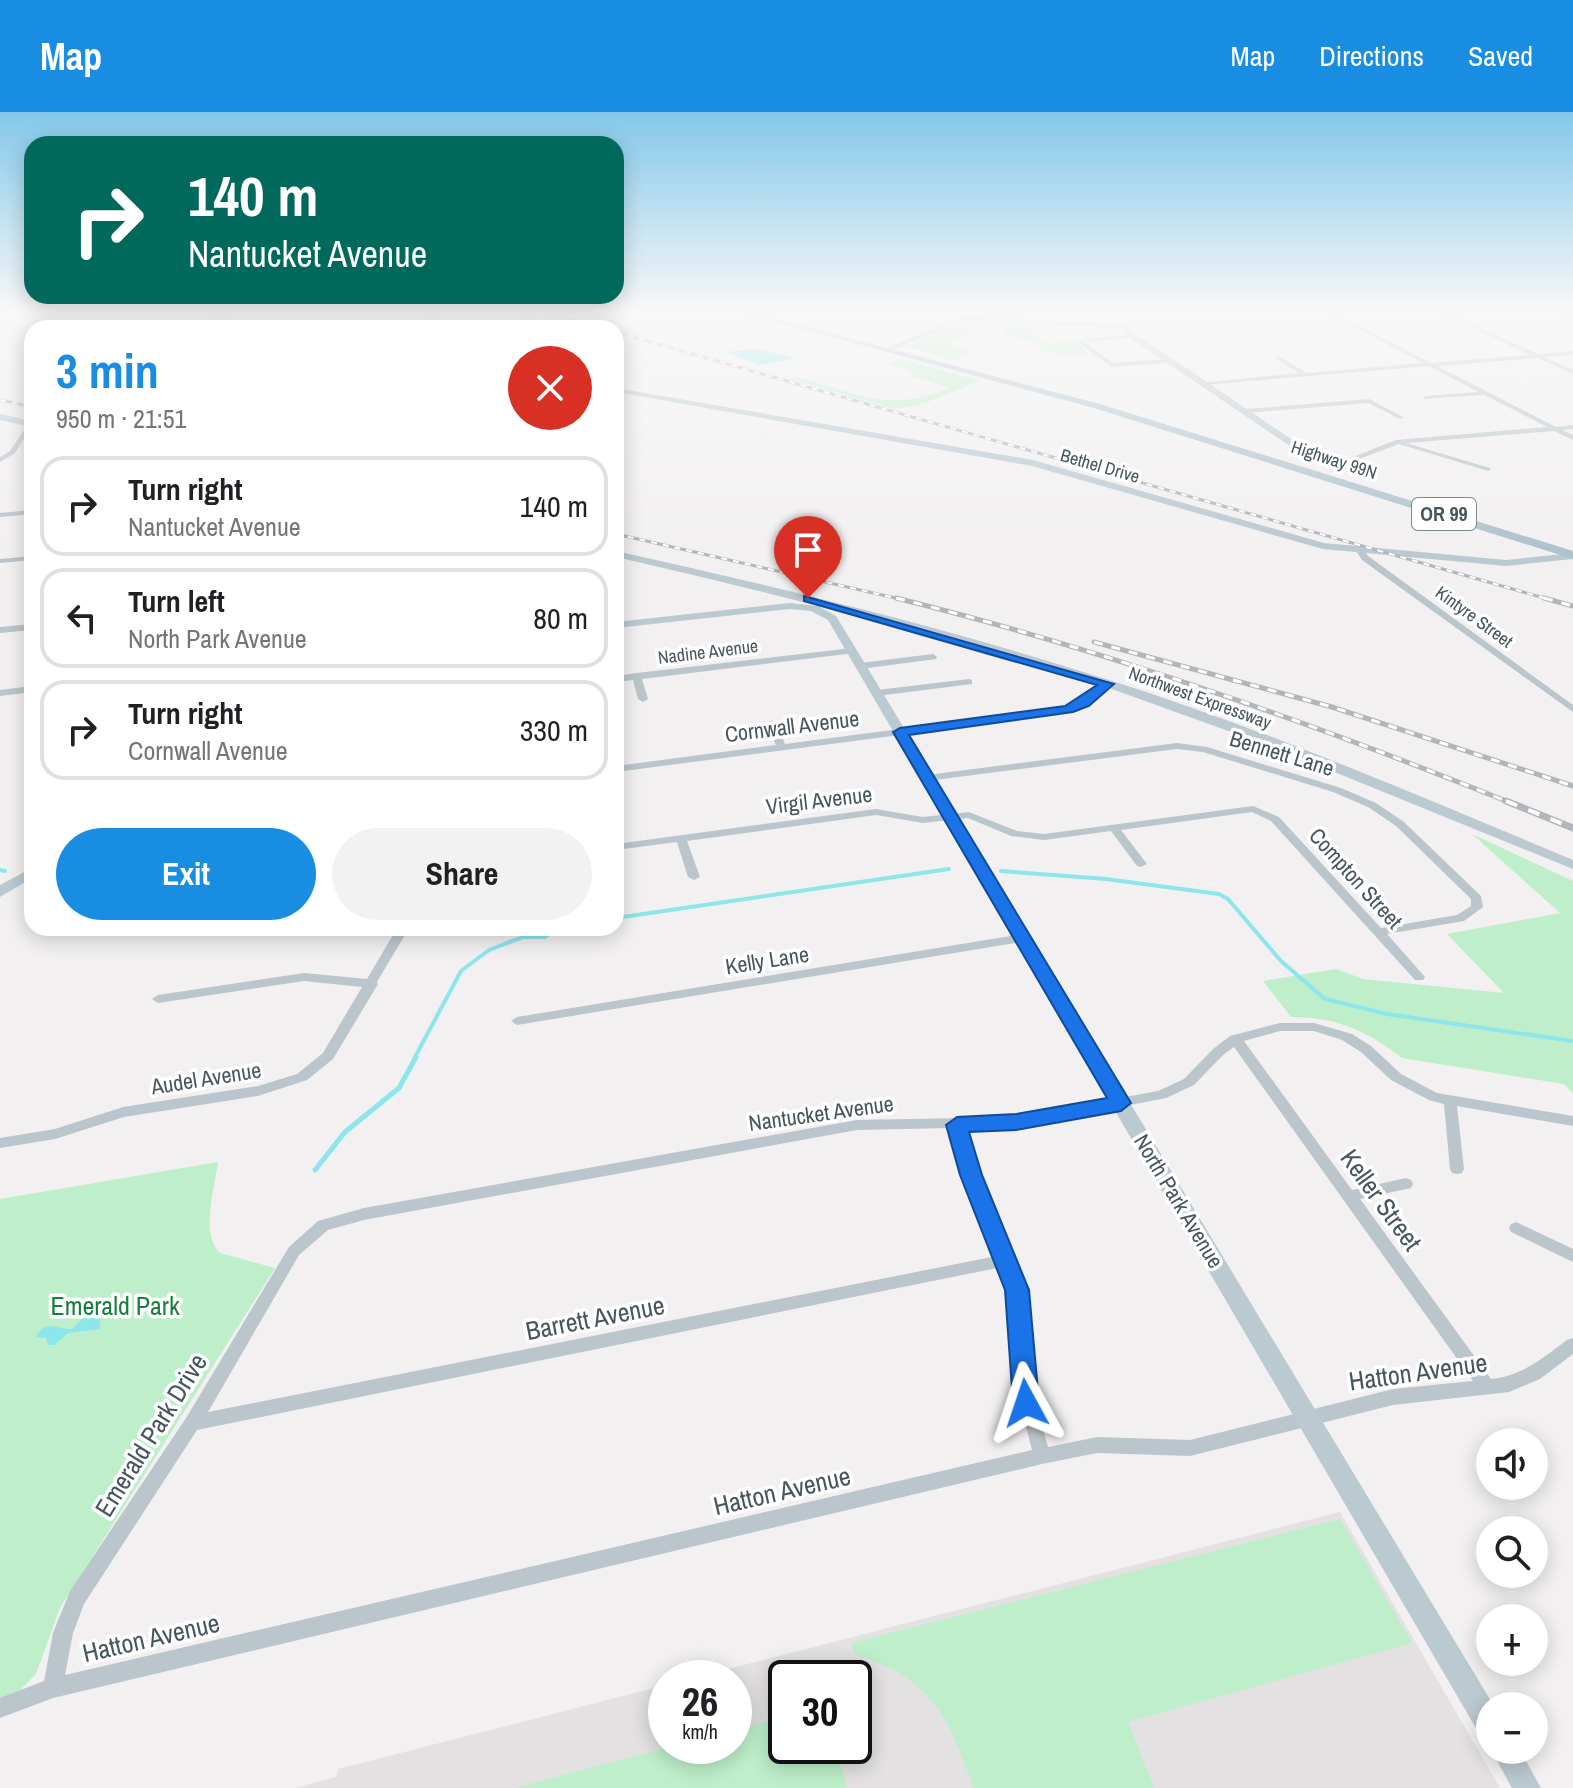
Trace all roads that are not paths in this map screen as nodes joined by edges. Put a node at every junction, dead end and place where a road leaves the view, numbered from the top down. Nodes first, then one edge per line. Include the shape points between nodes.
1 (1031, 388) edge
2 (1211, 388) edge
3 (1476, 388) edge
4 (624, 391) edge
5 (1485, 393) junction
6 (1425, 398) dead end
7 (1394, 401) dead end
8 (1376, 402) junction
9 (1246, 411) junction
10 (0, 417) edge
11 (1402, 418) dead end
12 (24, 425) edge
13 (1573, 427) edge
14 (1554, 429) junction
15 (24, 436) edge
16 (1573, 438) edge
17 (1396, 442) junction
18 (0, 460) edge
19 (1335, 466) junction
20 (1488, 469) dead end
21 (1316, 474) junction
22 (24, 513) edge
23 (0, 515) edge
24 (1359, 549) junction
25 (1573, 555) edge
26 (624, 556) edge
27 (24, 559) edge
28 (0, 561) edge
29 (624, 624) edge
30 (24, 628) edge
31 (0, 630) edge
32 (933, 657) dead end
33 (856, 658) junction
34 (1060, 669) junction
35 (637, 676) junction
36 (624, 678) edge
37 (969, 682) dead end
38 (1107, 684) junction
39 (24, 690) edge
40 (0, 693) edge
41 (877, 693) junction
42 (1143, 696) junction
43 (643, 699) dead end
44 (1068, 709) junction
45 (1573, 709) edge
46 (771, 724) dead end
47 (900, 732) junction
48 (782, 747) junction
49 (624, 768) edge
50 (927, 778) junction
51 (1260, 811) joint
52 (950, 817) junction
53 (1113, 827) junction
54 (681, 838) junction
55 (624, 846) edge
56 (1141, 864) dead end
57 (1573, 865) edge
58 (24, 877) edge
59 (694, 877) dead end
60 (0, 892) edge
61 (1378, 932) junction
62 (399, 936) edge
63 (1023, 938) junction
64 (1419, 977) dead end
65 (372, 984) junction
66 (158, 999) dead end
67 (517, 1021) dead end
68 (1235, 1039) junction
69 (1450, 1100) junction
70 (1121, 1103) junction
71 (1573, 1121) edge
72 (957, 1125) junction
73 (0, 1143) edge
74 (1457, 1169) dead end
75 (1406, 1184) dead end
76 (1349, 1196) junction
77 (323, 1225) joint
78 (1516, 1228) dead end
79 (1573, 1256) edge
80 (1008, 1260) junction
81 (1573, 1345) edge
82 (1488, 1388) junction
83 (1307, 1418) junction
84 (192, 1423) junction
85 (1042, 1456) junction
86 (53, 1688) junction
87 (1476, 1702) edge
88 (0, 1708) edge
89 (1513, 1764) edge
90 (1527, 1788) edge

1 - 21 main road, Highway 99N / OR 99
2 - 9 street
3 - 5 street
4 - 24 street, Bethel Drive via 1033,463 1300,540
5 - 6 street
5 - 14 street
7 - 8 street
8 - 9 street
8 - 11 street
9 - 19 street via 1316,459
10 - 12 street
13 - 14 street
14 - 16 street
14 - 17 street
15 - 18 street
17 - 19 street
17 - 20 street
19 - 21 street
21 - 25 main road, Highway 99N / OR 99
22 - 23 street
24 - 25 street, Bethel Drive via 1506,563
24 - 45 street, Kintyre Street
26 - 34 street, Northwest Expressway via 833,604
27 - 28 street
29 - 33 street, North Park Avenue via 807,607 832,618
30 - 31 street
32 - 33 street, Nadine Avenue
33 - 35 street, Nadine Avenue
33 - 41 street, North Park Avenue
34 - 38 street, Northwest Expressway
34 - 44 street via 1075,690
35 - 36 street, Nadine Avenue
35 - 43 street
37 - 41 street
38 - 42 street, Northwest Expressway
38 - 44 street, Cornwall Avenue
39 - 40 street
41 - 47 street, North Park Avenue
42 - 44 street
42 - 57 street, Northwest Expressway via 1311,756
44 - 47 street, Cornwall Avenue
46 - 48 street
47 - 48 street, Cornwall Avenue
47 - 50 street, North Park Avenue
48 - 49 street, Cornwall Avenue
50 - 52 street, North Park Avenue
50 - 61 street, Bennett Lane via 1177,746 1204,749 1337,790 1394,819 1477,898 1477,907 1466,917
51 - 53 street, Virgil Avenue via 1238,809
51 - 61 street, Compton Street via 1275,819
52 - 53 street, Virgil Avenue via 974,816 1035,837
52 - 54 street, Virgil Avenue via 859,814
52 - 63 street, North Park Avenue
53 - 56 street
54 - 55 street, Virgil Avenue
54 - 59 street
58 - 60 street
61 - 64 street, Compton Street
62 - 65 street, Audel Avenue
63 - 67 street, Kelly Lane
63 - 70 street, North Park Avenue
65 - 66 street via 304,977
65 - 73 street, Audel Avenue via 328,1056 288,1083 123,1112 55,1134
68 - 69 street, Nantucket Avenue via 1280,1027 1332,1032 1358,1043 1406,1084
68 - 70 street, Nantucket Avenue via 1182,1088
68 - 76 street, Keller Street
69 - 71 street, Nantucket Avenue
69 - 74 street
70 - 72 street, Nantucket Avenue via 1016,1122
70 - 83 street, North Park Avenue
72 - 77 street, Nantucket Avenue via 857,1125
72 - 80 street via 971,1175
75 - 76 street
76 - 82 street, Keller Street
77 - 84 street, Emerald Park Drive via 294,1251
78 - 79 street
80 - 84 street, Barrett Avenue
80 - 85 street via 1020,1310 1026,1403
81 - 82 street, Hatton Avenue via 1534,1374
82 - 83 street, Hatton Avenue via 1393,1397
83 - 85 street, Hatton Avenue via 1190,1448 1097,1445
83 - 87 street, North Park Avenue
84 - 86 street, Emerald Park Drive via 77,1598 63,1633
85 - 86 street, Hatton Avenue
86 - 88 street, Hatton Avenue
89 - 90 street

